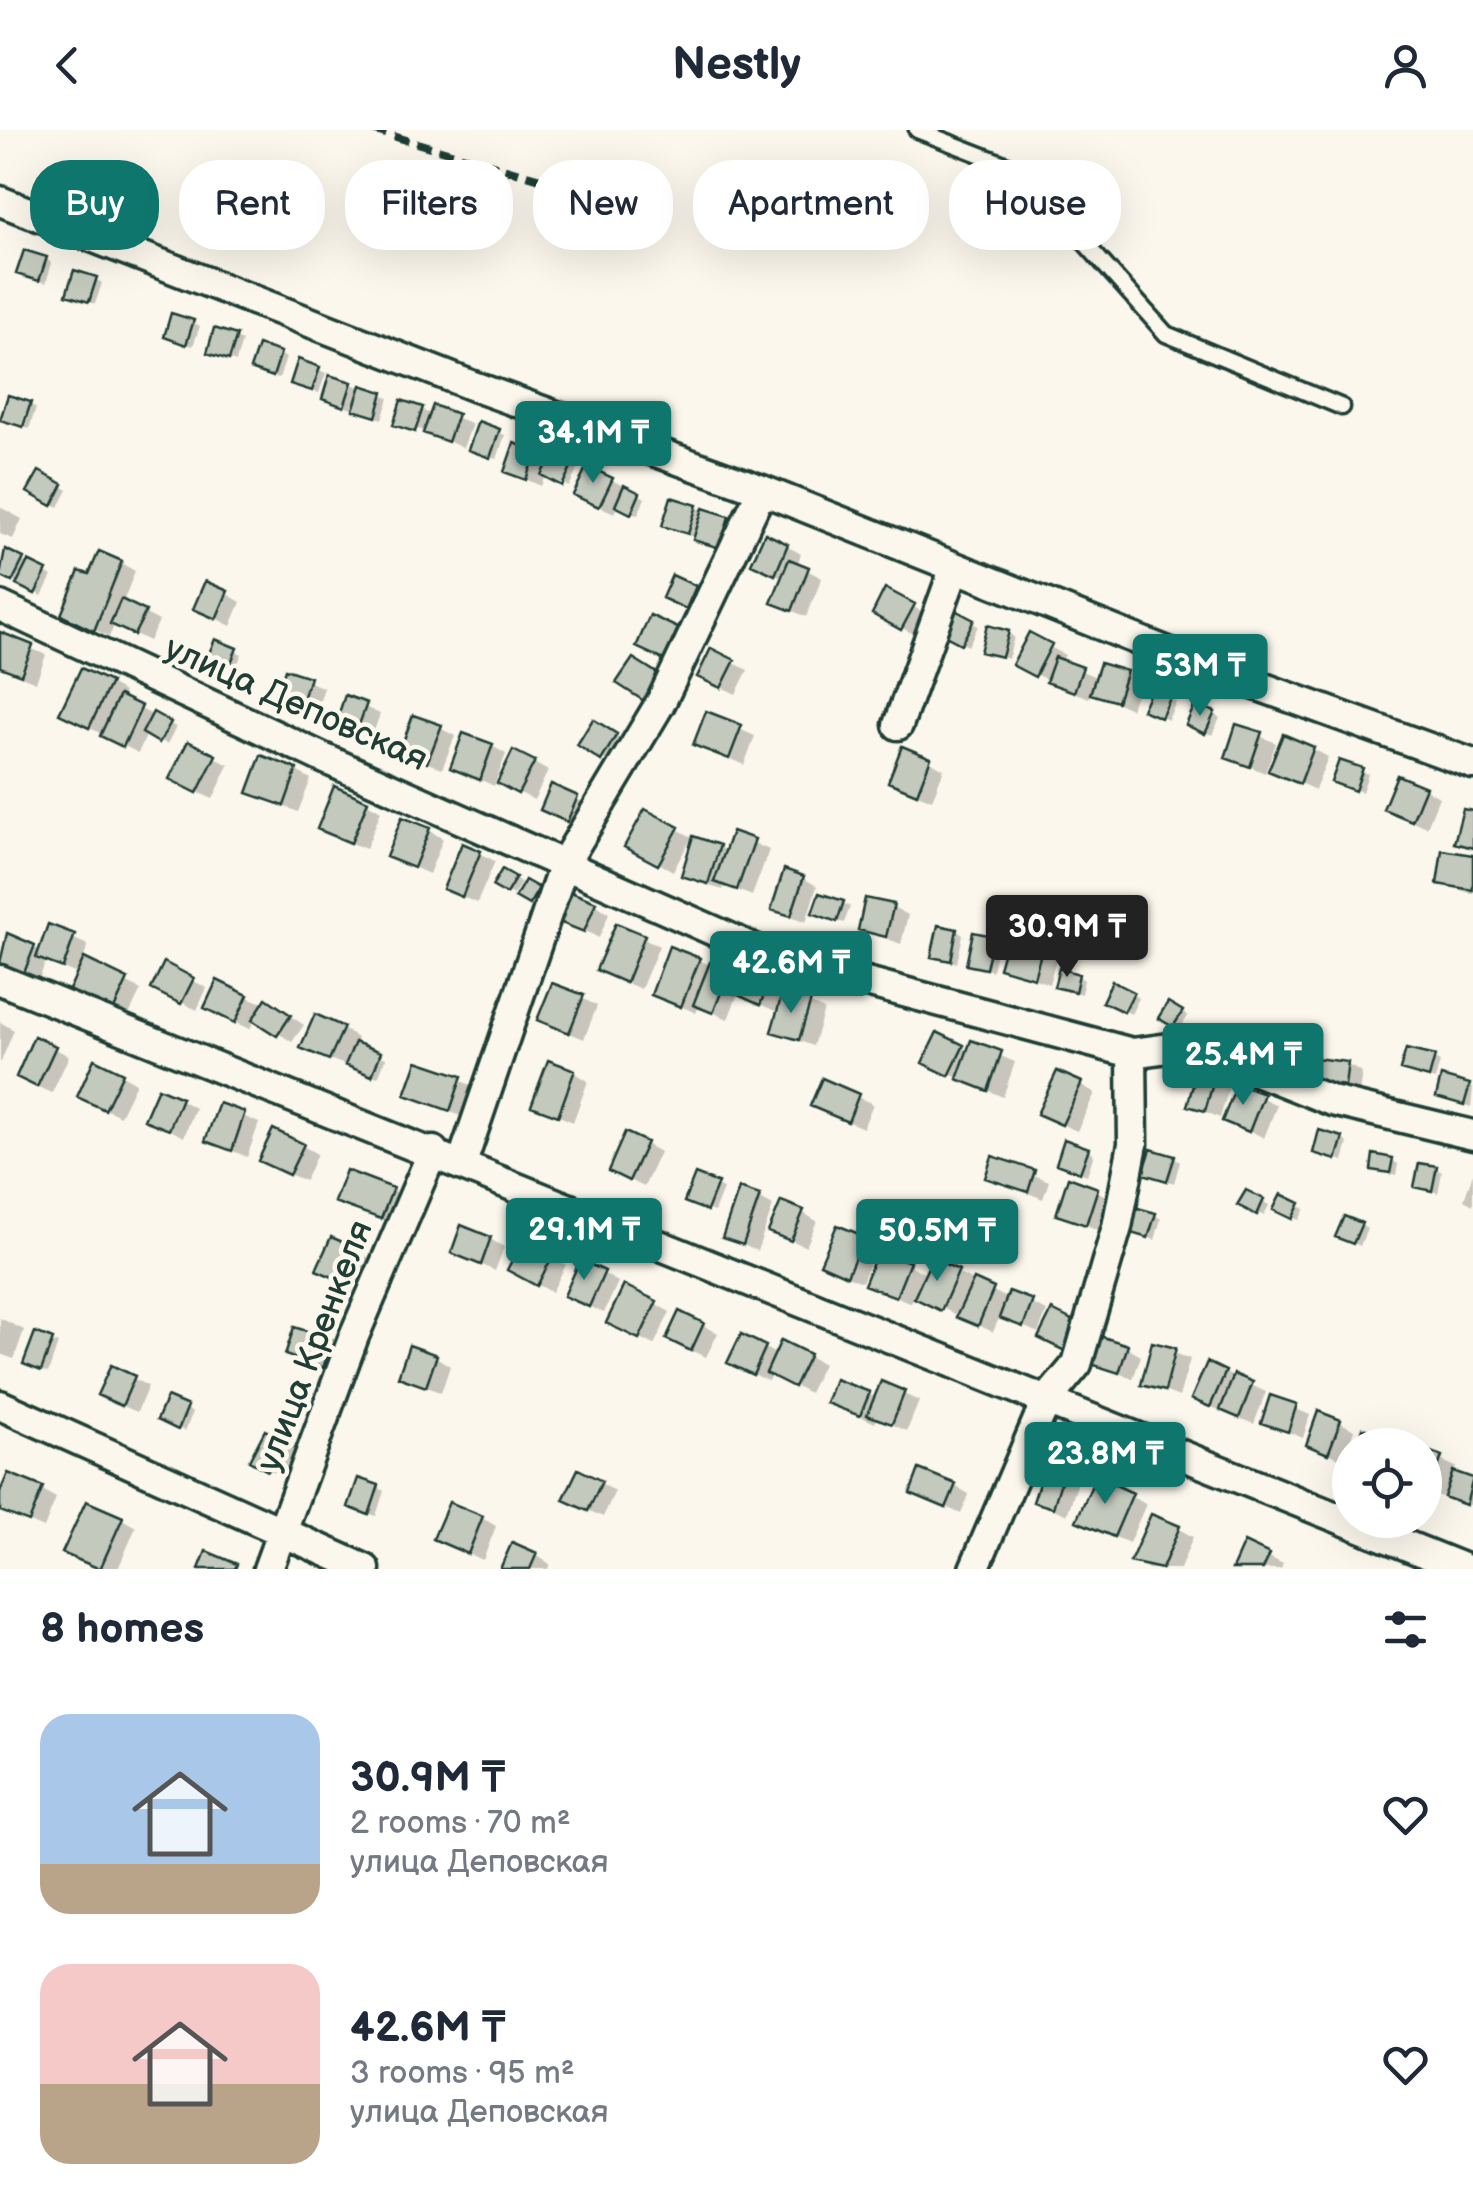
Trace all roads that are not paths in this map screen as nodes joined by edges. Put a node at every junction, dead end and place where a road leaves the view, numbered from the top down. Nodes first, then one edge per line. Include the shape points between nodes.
1 (917, 130) edge
2 (0, 201) edge
3 (1342, 406) dead end
4 (762, 490) junction
5 (955, 567) junction
6 (0, 606) edge
7 (898, 725) dead end
8 (1473, 764) edge
9 (564, 864) junction
10 (0, 980) edge
11 (1132, 1053) junction
12 (1473, 1135) edge
13 (433, 1151) junction
14 (462, 1163) junction
15 (1046, 1400) junction
16 (0, 1406) edge
17 (282, 1534) junction
18 (268, 1569) edge
19 (365, 1569) edge
20 (974, 1569) edge
21 (1465, 1569) edge

1 - 3 lane via 1020,170 1166,334
2 - 4 street via 473,386
4 - 5 street
4 - 9 street via 661,702
5 - 7 street
5 - 8 street
6 - 9 street, улица Деповская
9 - 11 street, улица Деповская via 773,956
9 - 14 street
10 - 13 street
11 - 12 street, улица Деповская via 1191,1045 1332,1101
11 - 15 street via 1133,1144 1117,1228 1077,1364
13 - 14 street
13 - 17 street, улица Кренкеля via 354,1336
14 - 15 street
15 - 20 street
15 - 21 street
16 - 17 street
17 - 18 street, улица Кренкеля
17 - 19 street

